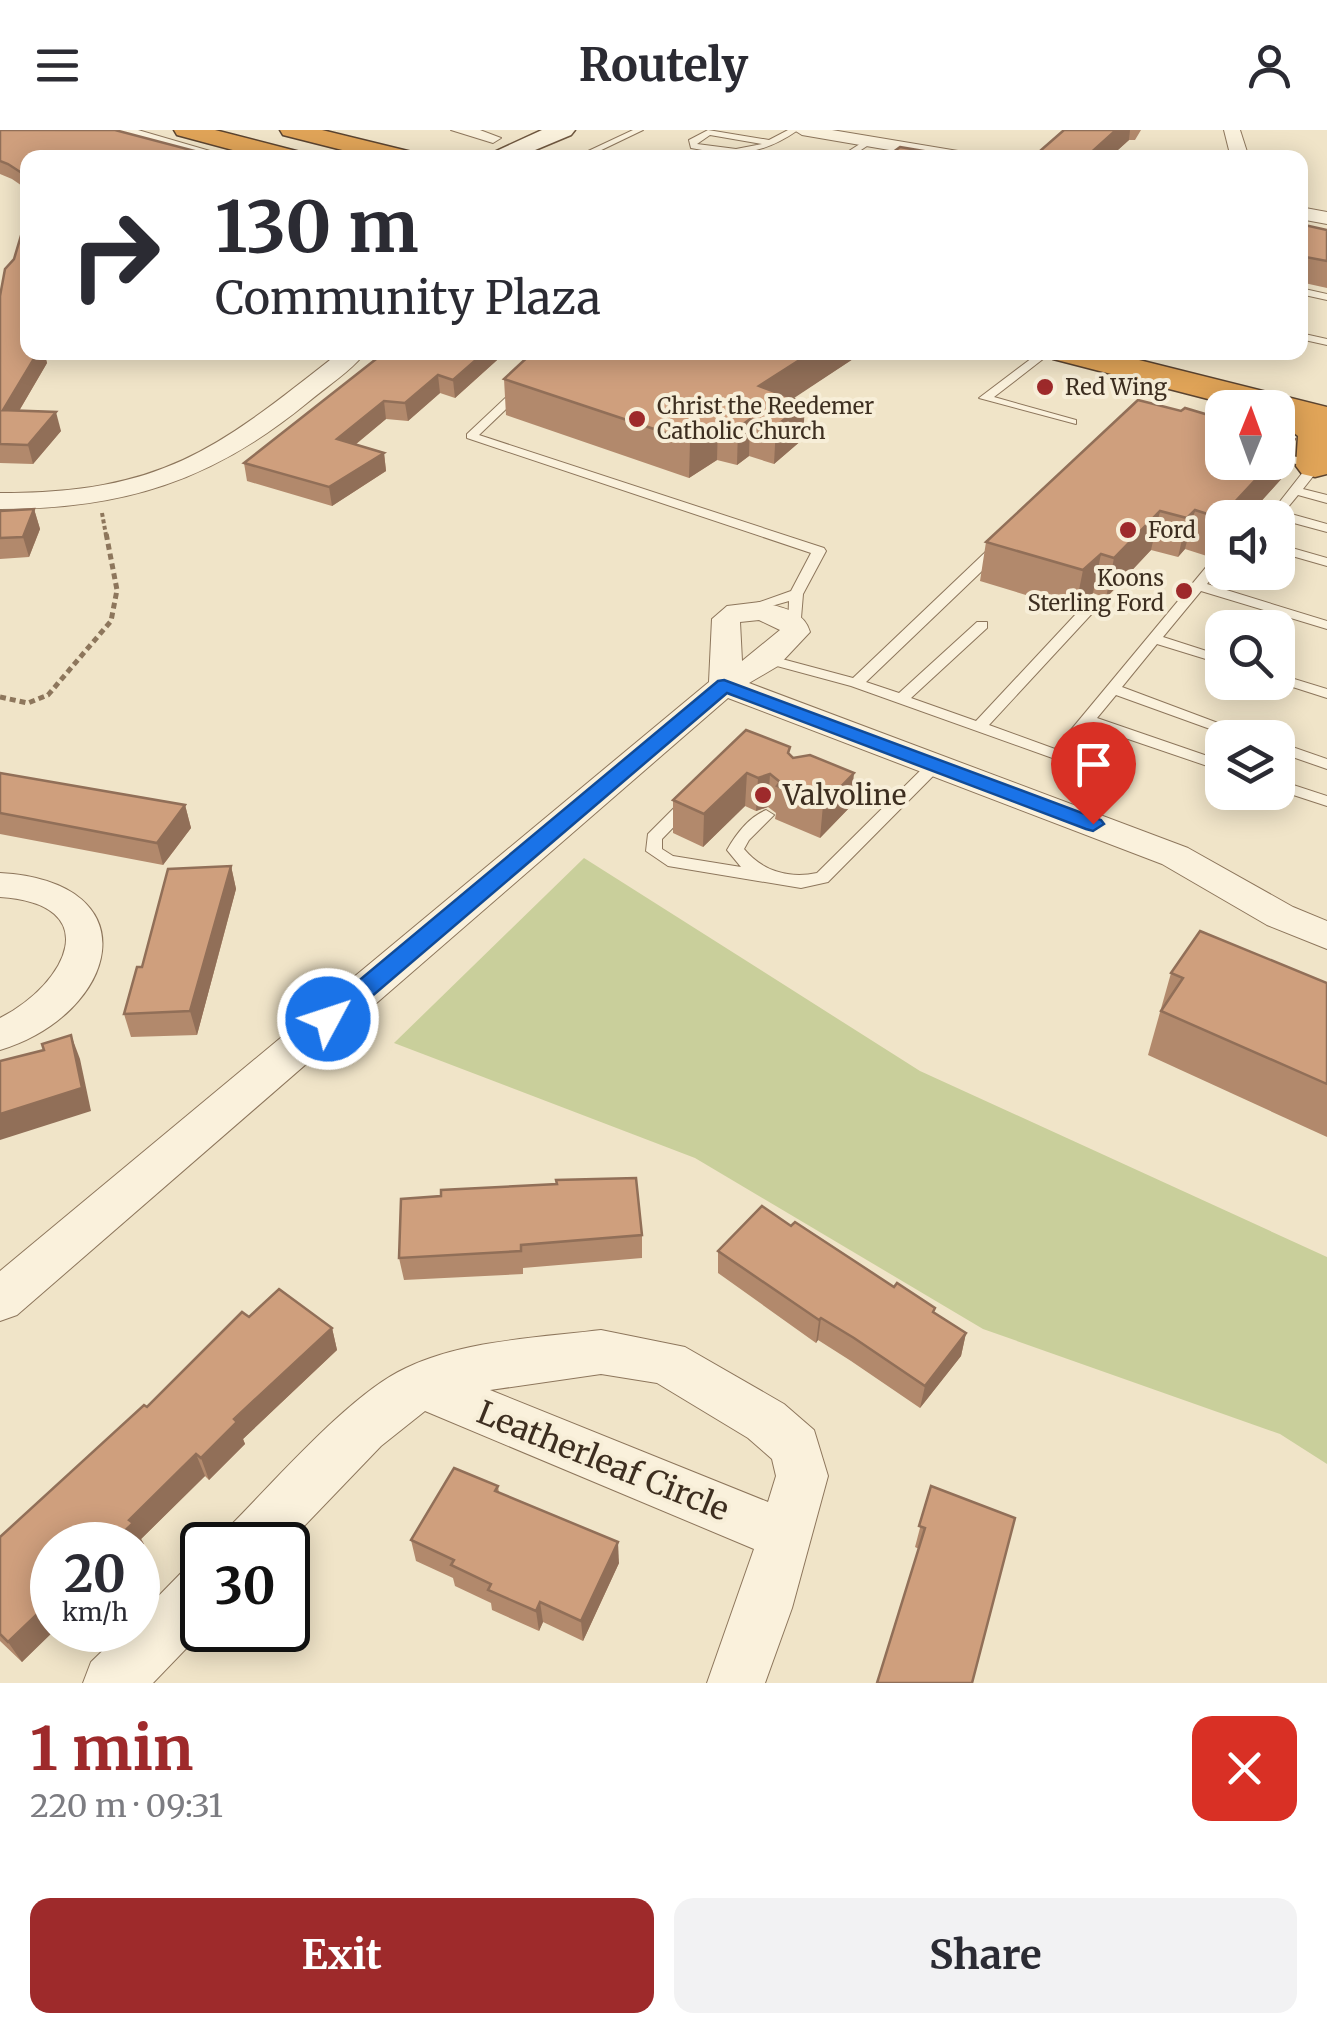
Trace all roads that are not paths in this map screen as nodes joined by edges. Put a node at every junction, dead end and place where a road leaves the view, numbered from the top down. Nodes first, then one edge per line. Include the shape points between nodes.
1 (119, 130) edge
2 (186, 130) edge
3 (292, 130) edge
4 (460, 130) edge
5 (563, 130) edge
6 (639, 130) edge
7 (697, 130) edge
8 (794, 130) edge
9 (802, 130) edge
10 (709, 132) edge
11 (869, 142) junction
12 (771, 143) junction
13 (493, 148) edge
14 (195, 150) edge
15 (265, 150) edge
16 (374, 150) edge
17 (595, 150) edge
18 (717, 150) edge
19 (759, 150) edge
20 (857, 150) edge
21 (920, 150) edge
22 (344, 360) edge
23 (1036, 360) edge
24 (1096, 360) edge
25 (537, 375) edge
26 (1211, 390) edge
27 (1295, 411) edge
28 (1295, 417) edge
29 (1327, 418) edge
30 (1072, 422) dead end
31 (1295, 465) edge
32 (1318, 477) edge
33 (1292, 500) edge
34 (0, 501) edge
35 (1295, 521) edge
36 (1327, 528) edge
37 (1008, 538) edge
38 (1295, 553) edge
39 (1327, 562) edge
40 (1205, 578) edge
41 (1198, 586) junction
42 (796, 594) junction
43 (1094, 603) dead end
44 (733, 612) junction
45 (982, 625) dead end
46 (1327, 625) edge
47 (795, 627) junction
48 (1155, 639) junction
49 (1205, 655) edge
50 (767, 659) junction
51 (856, 683) junction
52 (1295, 684) edge
53 (724, 685) junction
54 (1113, 689) junction
55 (1327, 694) edge
56 (901, 699) junction
57 (1088, 720) junction
58 (1205, 722) edge
59 (979, 727) junction
60 (1295, 752) edge
61 (1205, 760) edge
62 (936, 764) junction
63 (1327, 764) edge
64 (1295, 790) edge
65 (696, 797) edge
66 (1327, 801) edge
67 (766, 815) dead end
68 (780, 882) junction
69 (0, 885) edge
70 (1327, 936) edge
71 (0, 1036) edge
72 (0, 1300) edge
73 (420, 1385) junction
74 (272, 1522) edge
75 (786, 1536) junction
76 (180, 1614) edge
77 (112, 1683) edge
78 (736, 1683) edge

1 - 14 street
2 - 15 highway
3 - 16 highway
4 - 13 street
5 - 13 street
6 - 17 lane
7 - 10 lane
8 - 12 lane
9 - 11 street
10 - 12 lane
10 - 18 lane via 692,142
11 - 20 lane
11 - 21 street
12 - 19 lane
22 - 34 street via 219,454 156,481 97,495
23 - 30 lane via 984,398
24 - 26 highway
25 - 42 lane via 471,436 819,551
27 - 29 highway
28 - 32 highway via 1318,435
31 - 32 lane
32 - 33 lane
35 - 36 lane
37 - 51 lane
38 - 39 lane
40 - 41 lane
41 - 46 lane
41 - 48 lane
42 - 44 lane
42 - 47 lane
43 - 59 lane
44 - 47 street via 773,614
44 - 53 street via 721,631
45 - 56 lane
47 - 50 street
48 - 49 lane
48 - 54 lane
50 - 51 lane
50 - 53 street
51 - 56 lane
52 - 55 lane
53 - 62 street
53 - 72 street
54 - 57 lane
54 - 58 lane
56 - 59 lane
57 - 59 lane via 1058,755
57 - 61 lane
60 - 63 lane
62 - 68 lane via 822,878
62 - 70 street via 1176,856
64 - 66 lane
65 - 68 lane via 654,838 654,851 668,860
67 - 68 lane via 735,850
69 - 71 street via 47,892 70,906 86,934 84,960 67,989 28,1023
73 - 74 street, Leatherleaf Circle via 363,1429
73 - 75 street, Leatherleaf Circle
73 - 75 street, Leatherleaf Circle via 601,1352 668,1362 766,1421 796,1447 802,1476
75 - 78 street, Leatherleaf Circle
76 - 77 street

